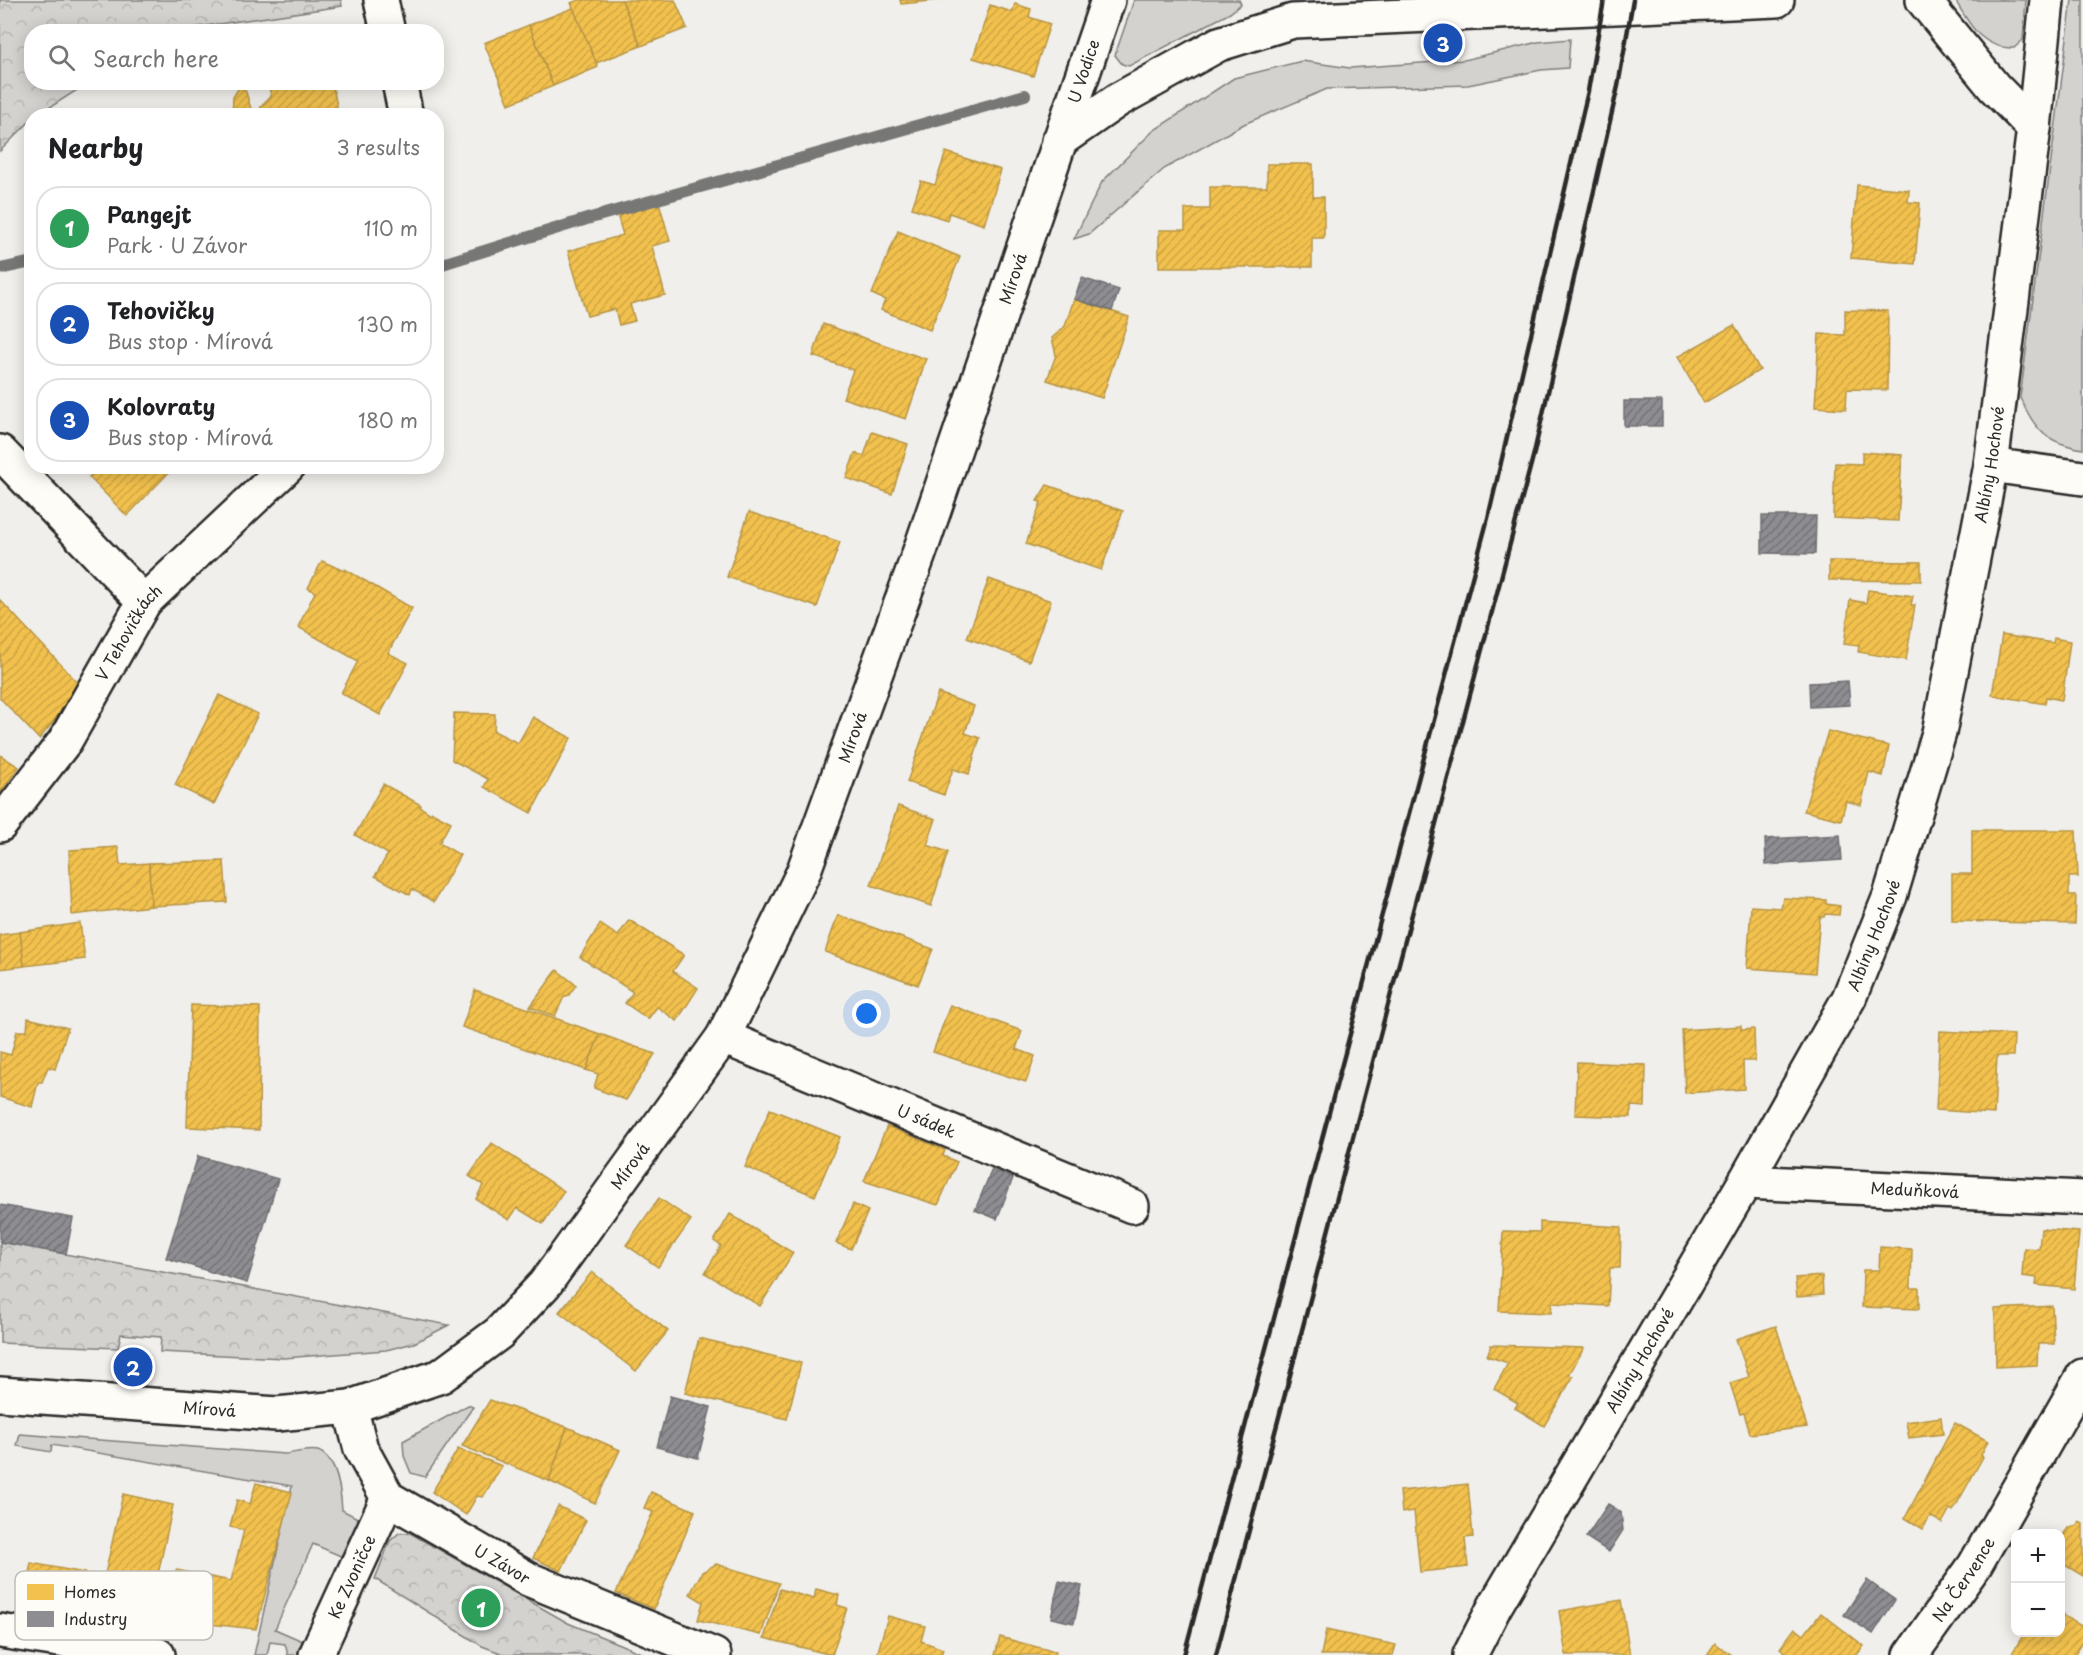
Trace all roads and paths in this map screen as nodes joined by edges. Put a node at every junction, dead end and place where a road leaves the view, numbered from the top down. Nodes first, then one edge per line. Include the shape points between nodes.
1 (381, 0) edge
2 (1108, 0) edge
3 (1777, 0) edge
4 (1923, 0) edge
5 (2047, 0) edge
6 (1283, 11) edge
7 (386, 24) edge
8 (401, 90) edge
9 (404, 108) edge
10 (2034, 128) junction
11 (1059, 141) junction
12 (0, 452) edge
13 (1991, 465) junction
14 (280, 474) edge
15 (2083, 478) edge
16 (144, 602) junction
17 (0, 825) edge
18 (723, 1037) junction
19 (1745, 1182) junction
20 (2083, 1198) edge
21 (1132, 1206) dead end
22 (2083, 1376) edge
23 (0, 1394) edge
24 (350, 1407) junction
25 (388, 1498) junction
26 (0, 1631) edge
27 (15, 1633) edge
28 (59, 1640) edge
29 (158, 1655) edge
30 (316, 1655) edge
31 (714, 1655) edge
32 (1470, 1655) edge
33 (1911, 1655) edge

1 - 7 street
2 - 11 street, U Vodice
3 - 6 street via 1614,9
4 - 10 street via 1994,87
5 - 10 street, Albíny Hochové
6 - 11 street via 1118,100
8 - 9 street
10 - 13 street, Albíny Hochové
11 - 18 street, Mírová via 921,551 807,862
12 - 16 street
13 - 15 street
13 - 19 street, Albíny Hochové via 1938,733 1890,896 1849,998
14 - 16 street, V Tehovičkách
16 - 17 street, V Tehovičkách via 65,741
18 - 21 street, U sádek
18 - 24 street, Mírová via 544,1284 500,1333 441,1376
19 - 20 street, Meduňková
19 - 32 street, Albíny Hochové via 1495,1606
22 - 33 street, Na Července via 1975,1564
23 - 24 street, Mírová via 277,1414
24 - 25 street via 361,1449
25 - 30 street, Ke Zvoničce
25 - 31 street, U Závor via 528,1580
26 - 27 street
28 - 29 street

